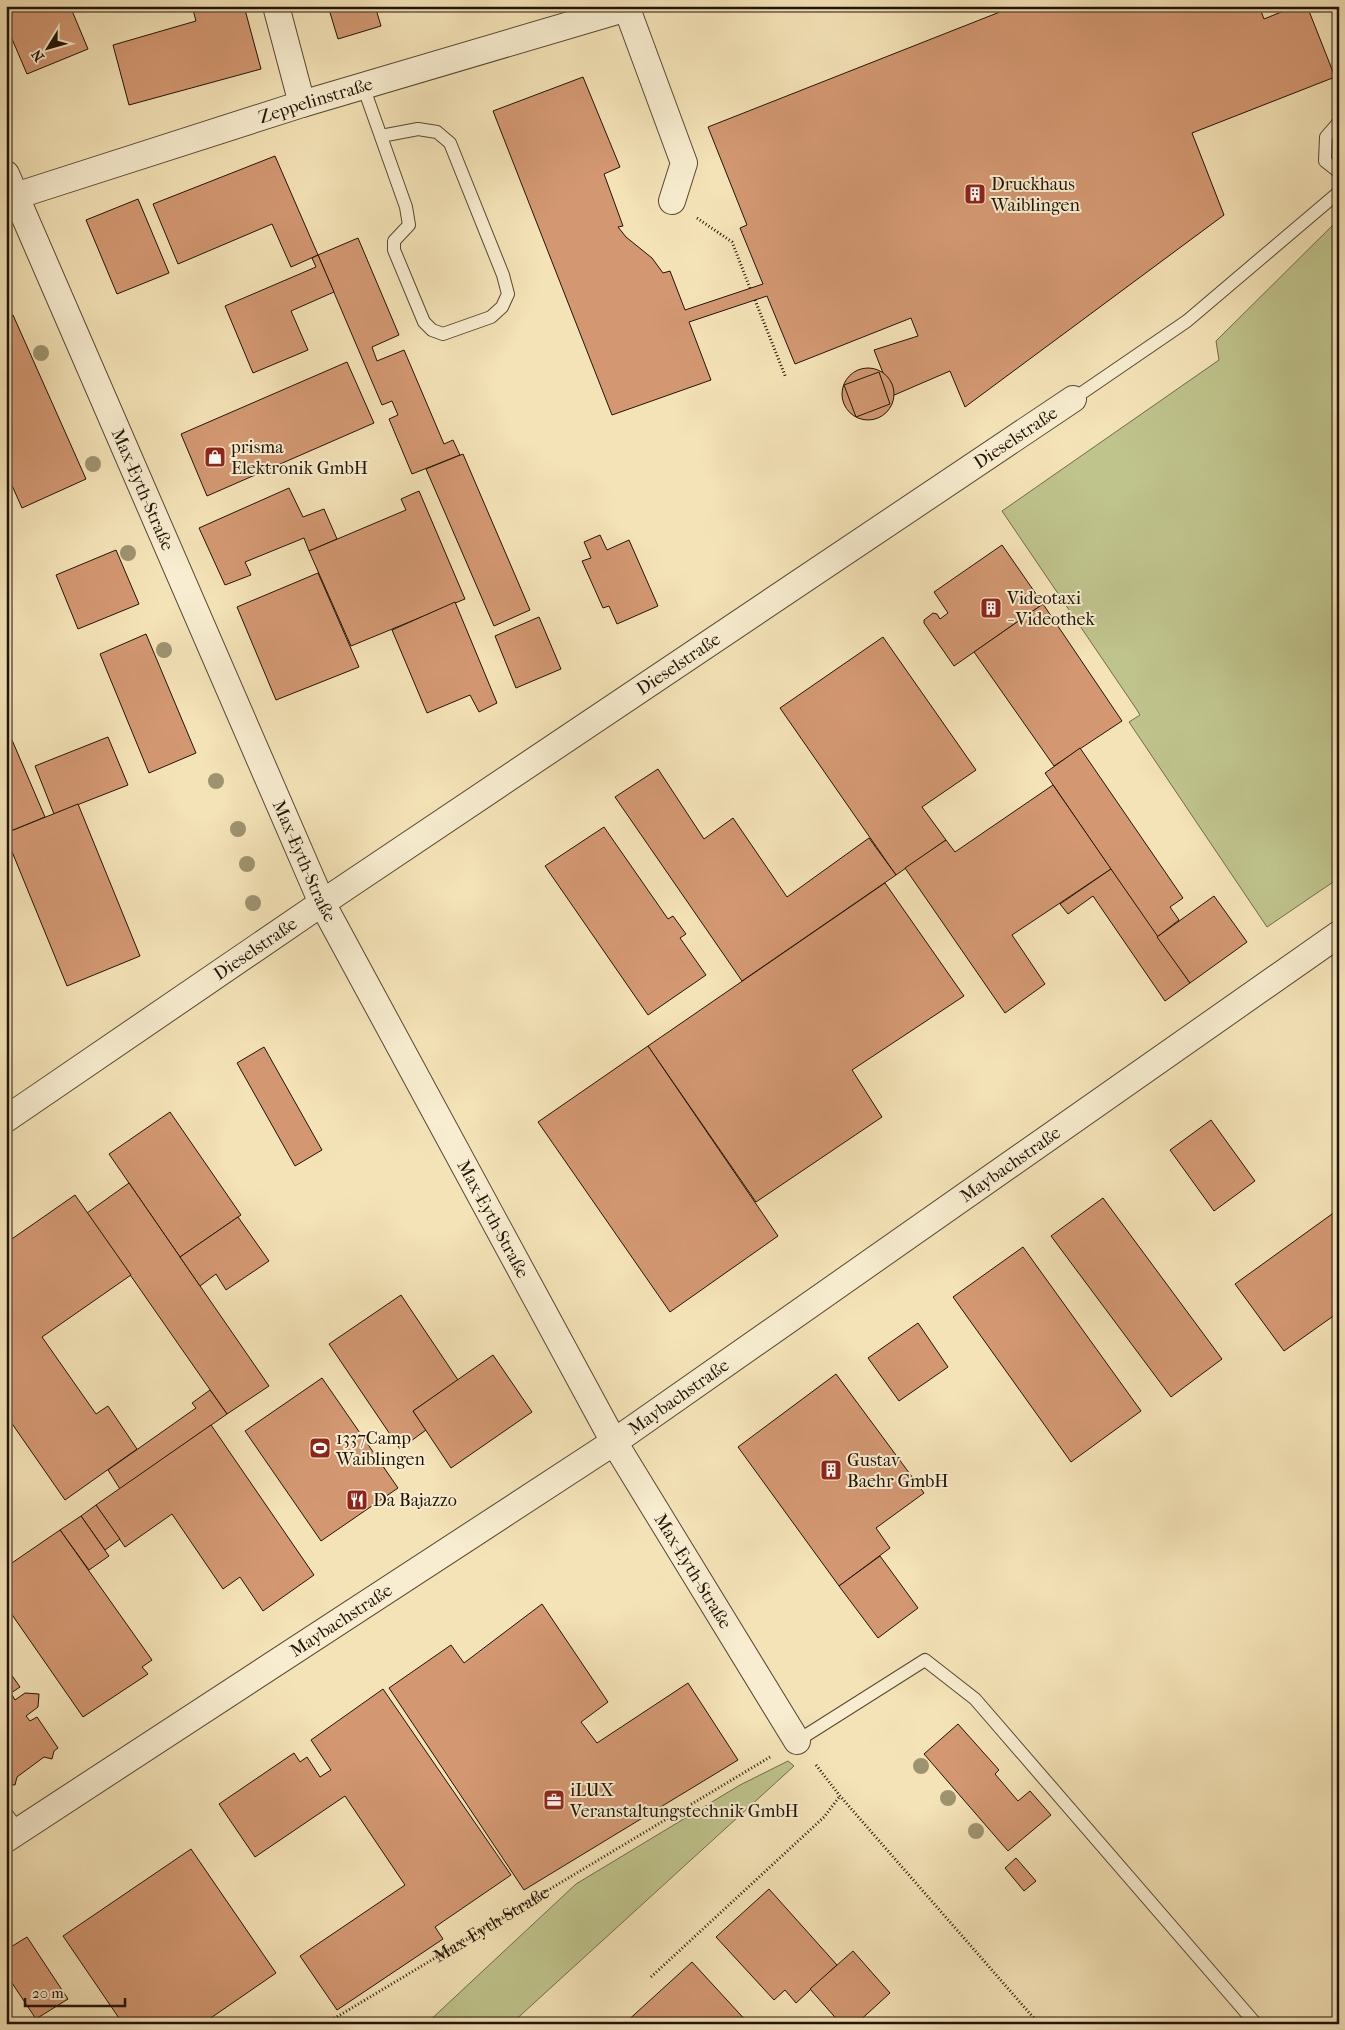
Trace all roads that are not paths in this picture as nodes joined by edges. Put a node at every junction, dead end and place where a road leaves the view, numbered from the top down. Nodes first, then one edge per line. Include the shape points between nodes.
1 (276, 6) edge
2 (626, 7) edge
3 (363, 86) junction
4 (302, 104) junction
5 (1339, 122) edge
6 (381, 136) junction
7 (1339, 172) edge
8 (9, 189) edge
9 (1339, 192) edge
10 (672, 201) road end
11 (1073, 399) joint
12 (322, 903) junction
13 (1339, 934) edge
14 (6, 1119) edge
15 (614, 1442) junction
16 (797, 1741) joint
17 (10, 1828) edge
18 (1256, 2024) edge

1 - 4 street
2 - 3 street, Zeppelinstraße
2 - 10 street via 684,163
3 - 4 street, Zeppelinstraße
3 - 6 lane
4 - 8 street, Zeppelinstraße
5 - 7 lane via 1326,137 1325,161
6 - 6 lane via 406,207 409,226 394,241 394,250 424,322 443,334 491,317 502,308 508,294 450,143 437,132 418,129
8 - 12 street, Max-Eyth-Straße
9 - 11 lane, Dieselstraße via 1187,321
11 - 12 street, Dieselstraße
12 - 14 street, Dieselstraße
12 - 15 street, Max-Eyth-Straße
13 - 15 street, Maybachstraße
15 - 16 street, Max-Eyth-Straße
15 - 17 street, Maybachstraße
16 - 18 lane via 925,1660 975,1698

